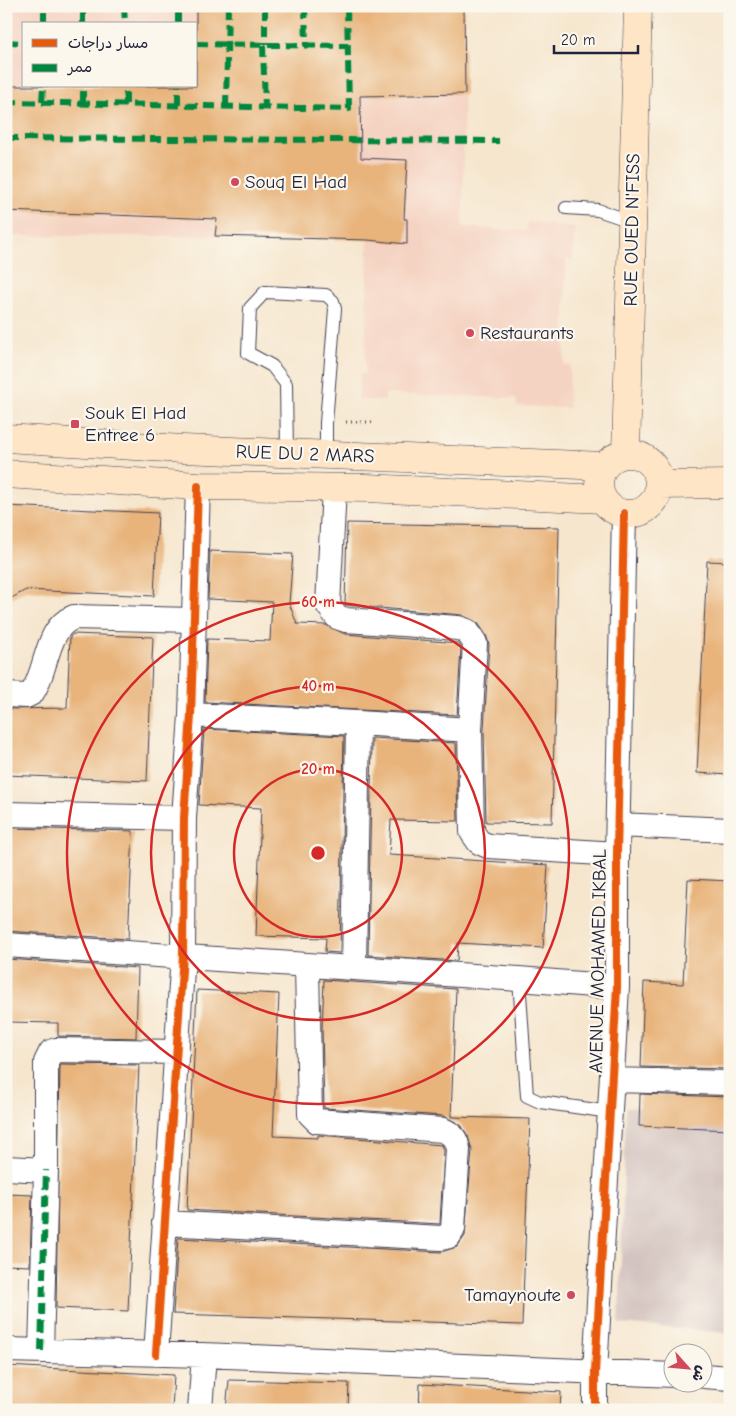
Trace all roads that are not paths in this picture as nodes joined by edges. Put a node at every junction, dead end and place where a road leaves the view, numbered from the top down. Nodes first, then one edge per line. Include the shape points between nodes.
1 (638, 6) edge
2 (566, 208) dead end
3 (633, 222) junction
4 (6, 438) edge
5 (287, 453) junction
6 (326, 456) junction
7 (615, 460) junction
8 (6, 474) edge
9 (659, 484) junction
10 (730, 484) edge
11 (198, 486) junction
12 (334, 489) junction
13 (613, 506) junction
14 (192, 620) junction
15 (6, 695) edge
16 (191, 715) junction
17 (358, 723) junction
18 (470, 730) junction
19 (6, 814) edge
20 (184, 818) junction
21 (618, 826) junction
22 (730, 830) edge
23 (616, 854) junction
24 (6, 945) edge
25 (183, 955) junction
26 (307, 966) junction
27 (354, 968) junction
28 (519, 979) junction
29 (617, 987) junction
30 (177, 1052) junction
31 (612, 1080) junction
32 (730, 1082) edge
33 (610, 1112) junction
34 (6, 1168) edge
35 (46, 1170) junction
36 (164, 1222) junction
37 (6, 1350) edge
38 (41, 1352) junction
39 (156, 1354) junction
40 (204, 1355) junction
41 (595, 1372) junction
42 (664, 1375) edge
43 (714, 1377) edge
44 (730, 1378) edge
45 (200, 1410) edge
46 (595, 1410) edge

1 - 3 street, RUE OUED N'FISS
2 - 3 lane via 598,210
3 - 7 street, RUE OUED N'FISS
4 - 5 street, RUE DU 2 MARS
5 - 6 street, RUE DU 2 MARS
5 - 6 lane via 286,384 272,366 248,353 250,308 265,292 326,295 333,301
6 - 7 street, RUE DU 2 MARS
7 - 9 street via 643,456 656,468
7 - 13 street via 599,482
8 - 11 street, RUE DU 2 MARS
9 - 10 street
9 - 13 street via 658,493 641,512
11 - 12 street, RUE DU 2 MARS
11 - 14 street
12 - 13 street, RUE DU 2 MARS via 366,488
12 - 18 street via 328,605 331,612 346,620 467,631 475,643
13 - 21 street, AVENUE MOHAMED IKBAL
14 - 15 street via 74,617 59,628 32,692 26,696
14 - 16 street
16 - 17 street
16 - 20 street
17 - 18 street
17 - 27 street
18 - 23 street via 472,832 479,842 488,846
19 - 20 street
20 - 25 street
21 - 22 street
21 - 23 street, AVENUE MOHAMED IKBAL
23 - 29 street, AVENUE MOHAMED IKBAL
24 - 25 street
25 - 26 street
25 - 30 street
26 - 27 street
26 - 36 street via 310,1114 317,1121 450,1133 458,1149 451,1233 441,1238
27 - 28 street
28 - 29 street
28 - 33 lane via 527,1096 540,1102
29 - 31 street, AVENUE MOHAMED IKBAL
30 - 35 street via 51,1052 46,1062
30 - 36 street
31 - 32 street
31 - 33 street, AVENUE MOHAMED IKBAL
33 - 41 street, AVENUE MOHAMED IKBAL
34 - 35 street
35 - 38 street
36 - 39 street
37 - 38 street
38 - 39 street
39 - 40 street
40 - 41 street
40 - 45 street
41 - 42 street
41 - 46 street, AVENUE MOHAMED IKBAL
43 - 44 street

